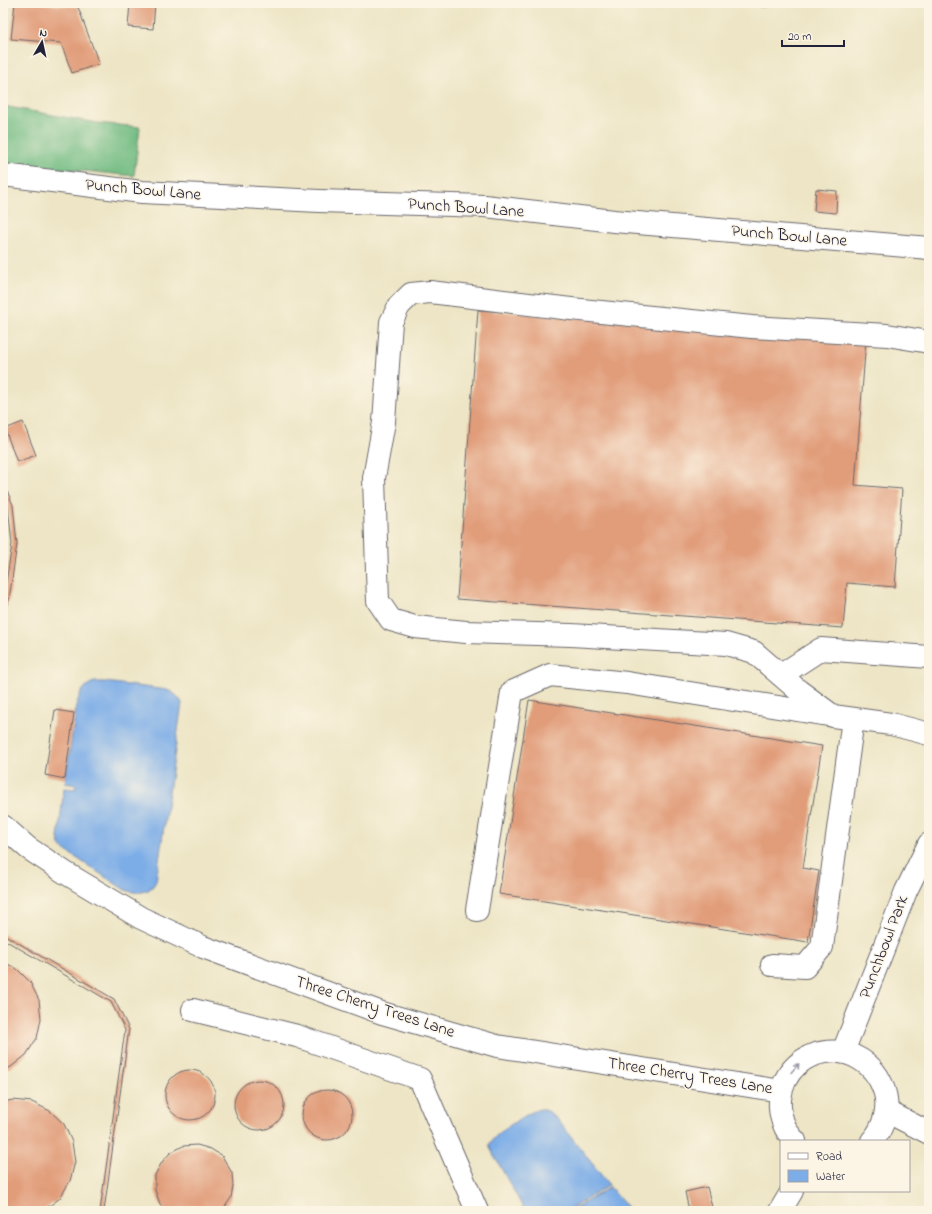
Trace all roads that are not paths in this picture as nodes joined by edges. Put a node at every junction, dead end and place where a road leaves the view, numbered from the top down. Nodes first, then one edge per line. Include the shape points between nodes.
1 (3, 175) edge
2 (929, 248) edge
3 (929, 342) edge
4 (929, 657) edge
5 (781, 675) junction
6 (843, 718) junction
7 (929, 734) edge
8 (3, 826) edge
9 (929, 844) edge
10 (477, 910) dead end
11 (772, 965) dead end
12 (193, 1010) dead end
13 (843, 1052) junction
14 (781, 1091) junction
15 (886, 1111) junction
16 (929, 1133) edge
17 (794, 1140) edge
18 (873, 1140) edge
19 (791, 1192) edge
20 (477, 1211) edge
21 (780, 1211) edge

1 - 2 street, Punch Bowl Lane via 142,192 485,206 614,221
3 - 5 street via 887,335 752,327 571,310 430,292 411,294 399,306 392,322 384,422 374,478 378,601 391,620 415,628 466,632 726,644 754,652
4 - 5 street via 821,649
5 - 6 street via 799,691
6 - 7 street via 891,724
6 - 10 street via 627,683 550,674 512,692
6 - 11 street via 822,947 805,966
8 - 14 street, Three Cherry Trees Lane via 28,848 52,864 141,918 203,947 382,1012 497,1046
9 - 13 street, Punchbowl Park via 906,891
12 - 20 street via 297,1036 420,1079
14 -> 13 street via 788,1076 798,1064 827,1051
13 - 15 street via 858,1057 871,1067 886,1095
14 - 17 street via 782,1122
15 - 16 street
15 - 18 street via 882,1126
19 - 21 street

